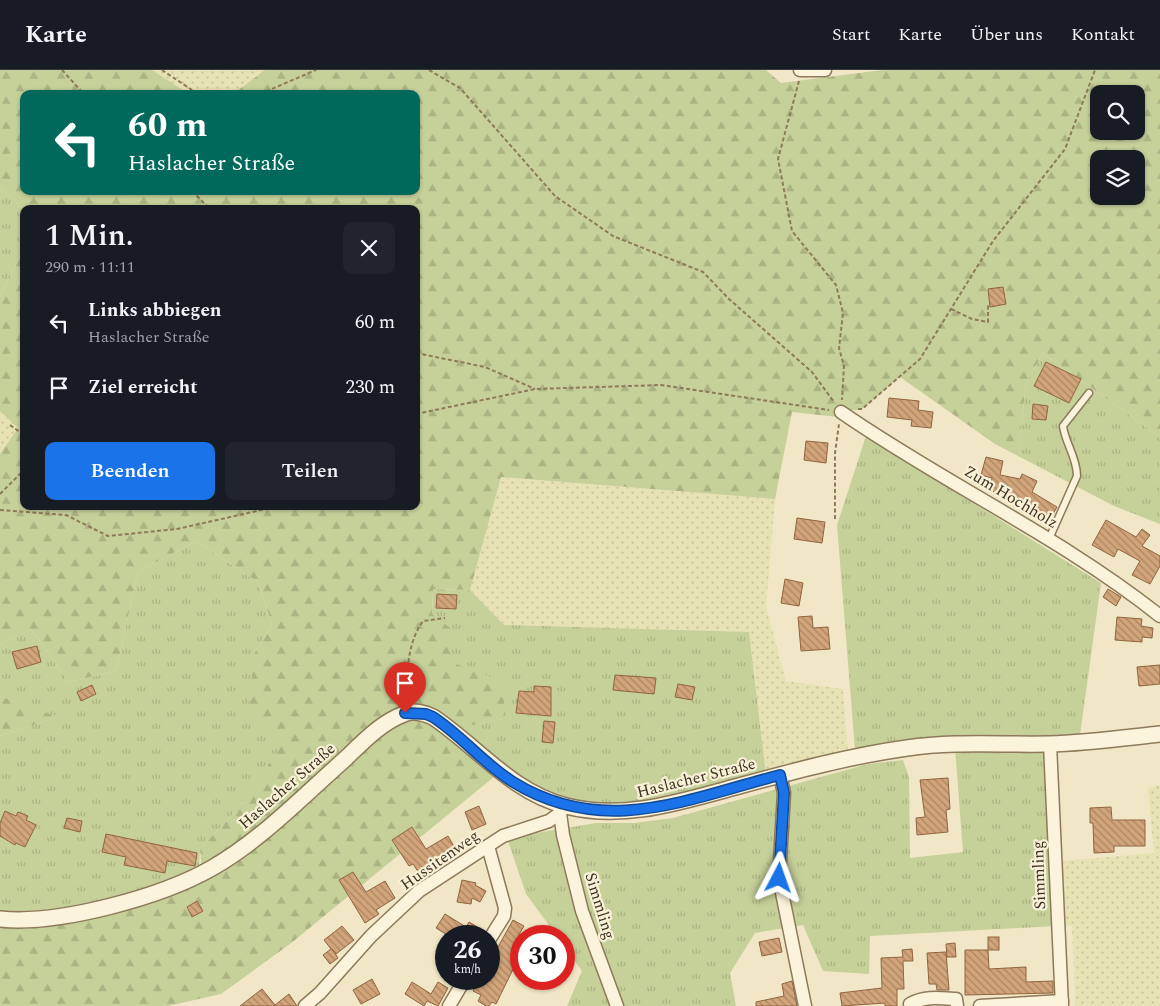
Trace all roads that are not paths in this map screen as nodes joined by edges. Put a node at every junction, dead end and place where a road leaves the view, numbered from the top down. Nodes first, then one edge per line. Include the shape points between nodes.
1 (825, 70) edge
2 (801, 71) edge
3 (1089, 393) dead end
4 (841, 412) road end
5 (1049, 538) junction
6 (1160, 616) edge
7 (1160, 734) edge
8 (1050, 744) junction
9 (780, 775) junction
10 (562, 809) junction
11 (488, 846) junction
12 (0, 919) edge
13 (498, 925) edge
14 (458, 990) edge
15 (1062, 1003) edge
16 (910, 1004) dead end
17 (305, 1006) edge
18 (449, 1006) edge
19 (617, 1006) edge
20 (805, 1006) edge
21 (957, 1006) edge
22 (980, 1006) edge

1 - 2 street
3 - 5 lane via 1063,426 1077,465 1077,476
4 - 5 street, Zum Hochholz
5 - 6 street, Zum Hochholz via 1126,589
7 - 8 street, Haslacher Straße
8 - 9 street, Haslacher Straße via 928,745
8 - 15 street, Simmling
9 - 10 street, Haslacher Straße via 636,811
9 - 20 street via 784,793 779,878
10 - 11 street, Hussitenweg via 541,825 503,836
10 - 12 street, Haslacher Straße via 511,781 433,717 405,713 379,728 258,837 211,869 164,888 84,911 36,919
10 - 19 street, Simmling via 563,835 582,911
11 - 13 street via 505,908
11 - 17 street, Hussitenweg via 419,892 371,936
14 - 18 street
15 - 22 street
16 - 21 street via 935,997 956,999

